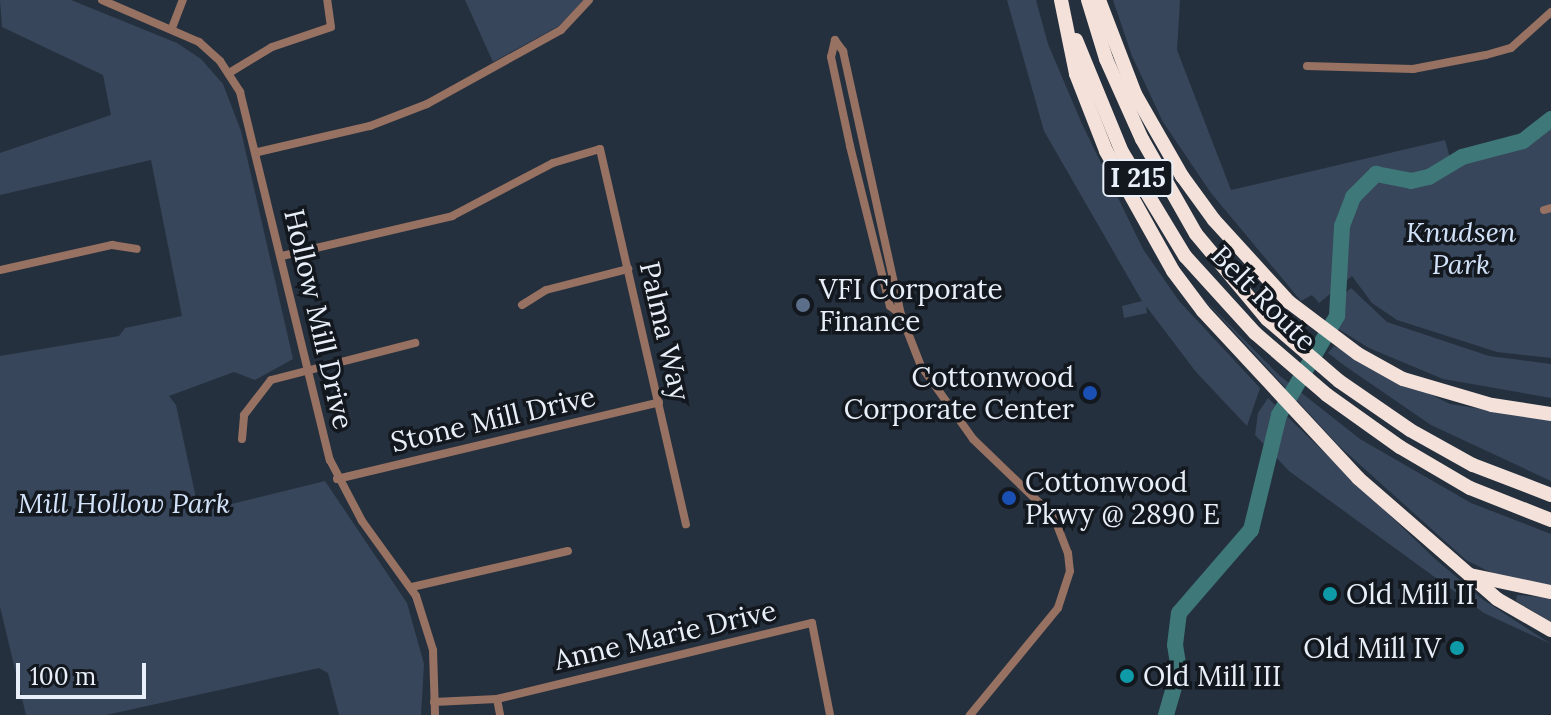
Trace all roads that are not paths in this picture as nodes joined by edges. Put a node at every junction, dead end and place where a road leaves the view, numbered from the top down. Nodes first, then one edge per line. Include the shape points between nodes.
1 (102, 0) edge
2 (183, 0) edge
3 (327, 0) edge
4 (589, 0) edge
5 (1061, 0) edge
6 (1088, 0) edge
7 (1099, 0) edge
8 (1551, 12) edge
9 (172, 28) junction
10 (1307, 66) dead end
11 (229, 73) junction
12 (258, 152) junction
13 (137, 249) dead end
14 (282, 256) junction
15 (628, 269) junction
16 (0, 270) edge
17 (522, 305) dead end
18 (901, 315) junction
19 (415, 343) dead end
20 (307, 368) junction
21 (659, 402) junction
22 (1551, 411) edge
23 (242, 439) dead end
24 (337, 479) junction
25 (1551, 495) edge
26 (1551, 520) edge
27 (686, 524) dead end
28 (568, 551) dead end
29 (1469, 575) junction
30 (412, 587) junction
31 (1551, 592) edge
32 (1551, 630) edge
33 (497, 699) junction
34 (434, 702) junction
35 (433, 715) edge
36 (500, 715) edge
37 (830, 715) edge
38 (970, 715) edge

1 - 9 street, Hollow Mill Drive
2 - 9 street
3 - 11 street via 331,27 272,47
4 - 12 street via 561,30 427,104 370,126
5 - 26 highway, Belt Route / I 215 via 1122,152 1185,256 1255,333 1327,395 1400,447 1470,488
5 - 29 highway via 1076,74 1106,151 1173,271 1302,423
6 - 25 highway, Belt Route / I 215 via 1106,59 1142,139 1196,234 1267,319 1339,381 1410,430 1473,465
7 - 22 highway via 1135,94 1182,176 1214,220 1289,302 1358,354 1403,379 1492,405
8 - 10 street via 1511,48 1486,55 1413,69
9 - 11 street, Hollow Mill Drive via 199,42
11 - 12 street, Hollow Mill Drive via 248,112
12 - 14 street, Hollow Mill Drive
13 - 16 street via 112,245
14 - 15 street, Palma Way via 452,216 553,163 600,149
14 - 20 street, Hollow Mill Drive
15 - 17 street via 546,290
15 - 21 street, Palma Way
18 - 18 street via 850,78 835,40 831,57 856,171 890,306
18 - 38 street via 921,366 952,415 1054,517 1068,553 1070,571 1058,608
19 - 20 street
20 - 23 street via 262,388 244,415
20 - 24 street, Hollow Mill Drive
21 - 24 street, Stone Mill Drive
21 - 27 street, Palma Way
24 - 30 street, Hollow Mill Drive
28 - 30 street
29 - 31 highway
29 - 32 highway via 1497,599
30 - 34 street, Hollow Mill Drive via 433,650
33 - 34 street, Anne Marie Drive
33 - 36 street
33 - 37 street, Anne Marie Drive via 812,623
34 - 35 street, Hollow Mill Drive

